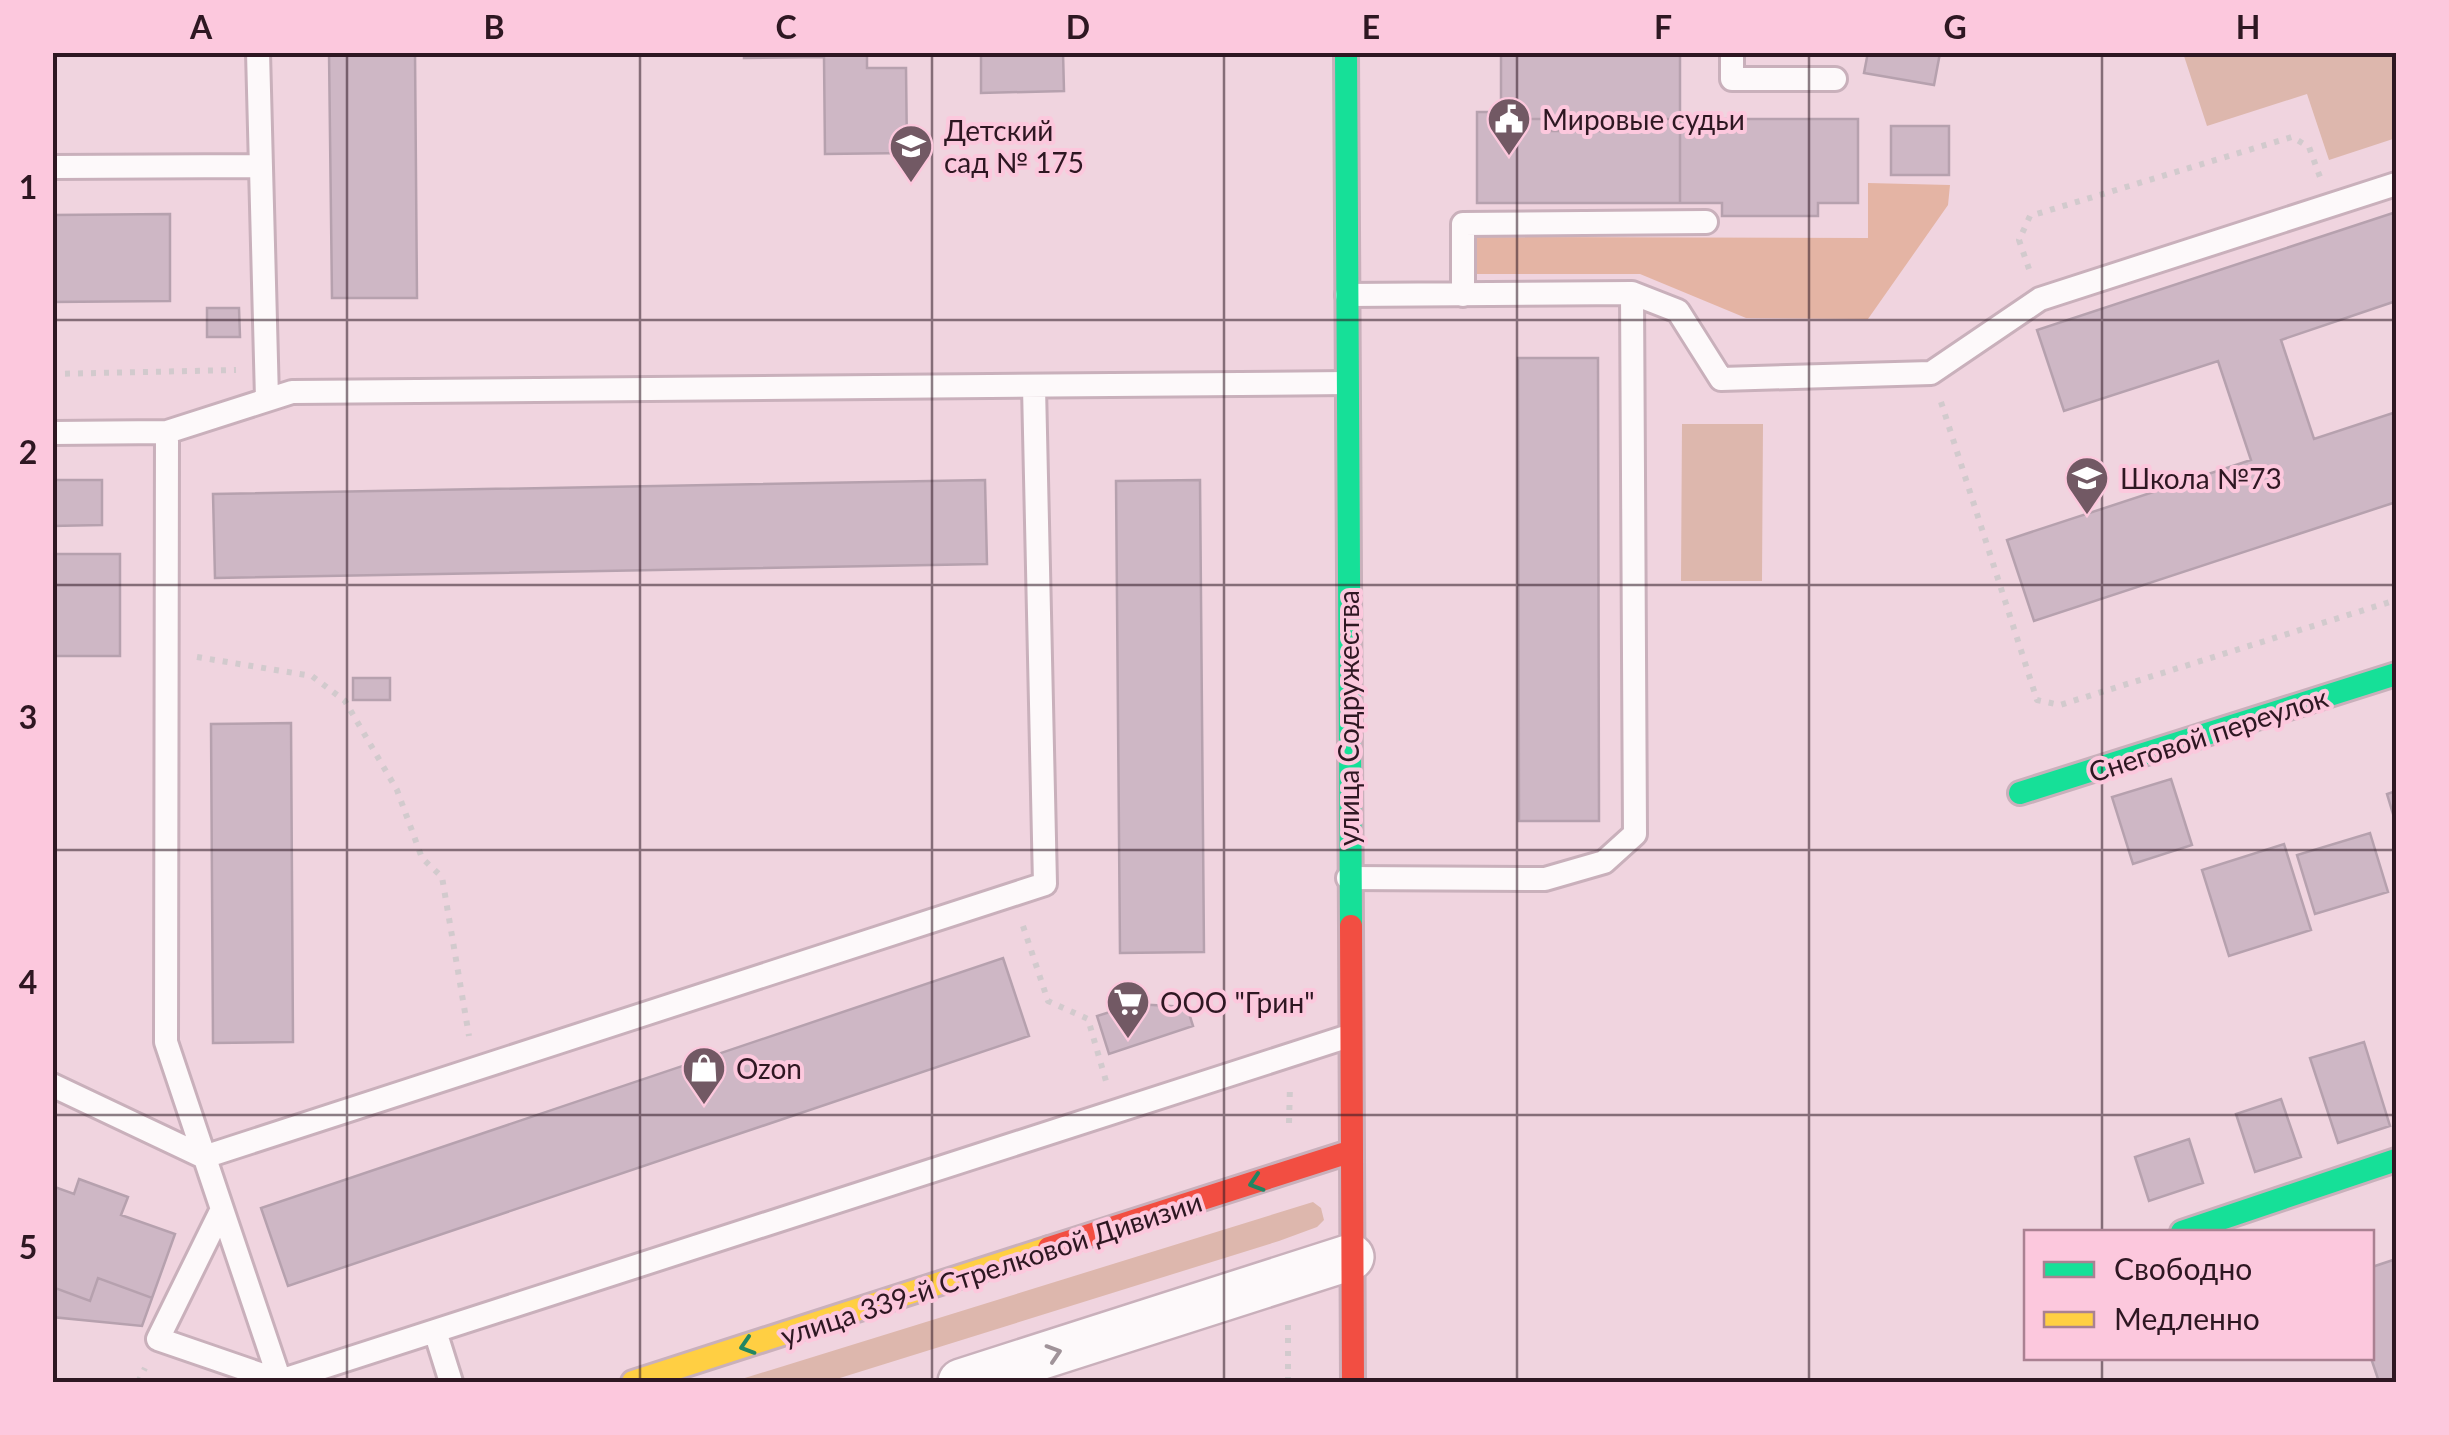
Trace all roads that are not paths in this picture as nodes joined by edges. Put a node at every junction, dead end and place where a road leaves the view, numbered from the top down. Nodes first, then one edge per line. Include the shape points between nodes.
1 (258, 52) edge
2 (1346, 52) edge
3 (1732, 52) edge
4 (1835, 79) dead end
5 (260, 166) junction
6 (52, 167) edge
7 (2396, 184) edge
8 (1706, 222) dead end
9 (1632, 293) junction
10 (1463, 295) junction
11 (1347, 296) junction
12 (1347, 383) junction
13 (1034, 388) junction
14 (268, 399) junction
15 (167, 432) junction
16 (52, 433) edge
17 (2396, 674) edge
18 (2020, 793) dead end
19 (1348, 878) junction
20 (1349, 1036) junction
21 (52, 1084) edge
22 (1349, 1152) junction
23 (204, 1157) junction
24 (2396, 1160) edge
25 (222, 1209) junction
26 (2188, 1230) edge
27 (1351, 1257) junction
28 (435, 1331) junction
29 (280, 1381) edge
30 (451, 1382) edge
31 (633, 1382) edge
32 (961, 1382) edge
33 (1352, 1382) edge

1 - 5 lane
2 - 11 street, улица Содружества
3 - 4 lane via 1732,79
5 - 6 lane
5 - 14 lane
7 - 9 lane via 2040,299 1931,373 1721,380 1678,310
8 - 10 lane via 1463,224
9 - 10 lane
9 - 19 lane via 1635,834 1604,862 1544,879
10 - 11 lane
11 - 12 street, улица Содружества
12 - 13 lane
12 - 19 street, улица Содружества
13 - 14 lane via 292,392
13 - 23 lane via 1045,884
14 - 15 lane
15 - 16 lane
15 - 23 lane via 166,1042
17 - 18 street, Снеговой переулок
19 - 20 street, улица Содружества
20 - 22 street, улица Содружества
20 - 28 lane
21 - 23 lane
22 - 27 street, улица Содружества
22 -> 31 street, улица 339-й Стрелковой Дивизии
23 - 25 lane
24 - 26 street
25 - 29 lane
25 - 29 lane via 158,1339
32 -> 27 street
27 - 33 street, улица Содружества
28 - 29 lane
28 - 30 lane

